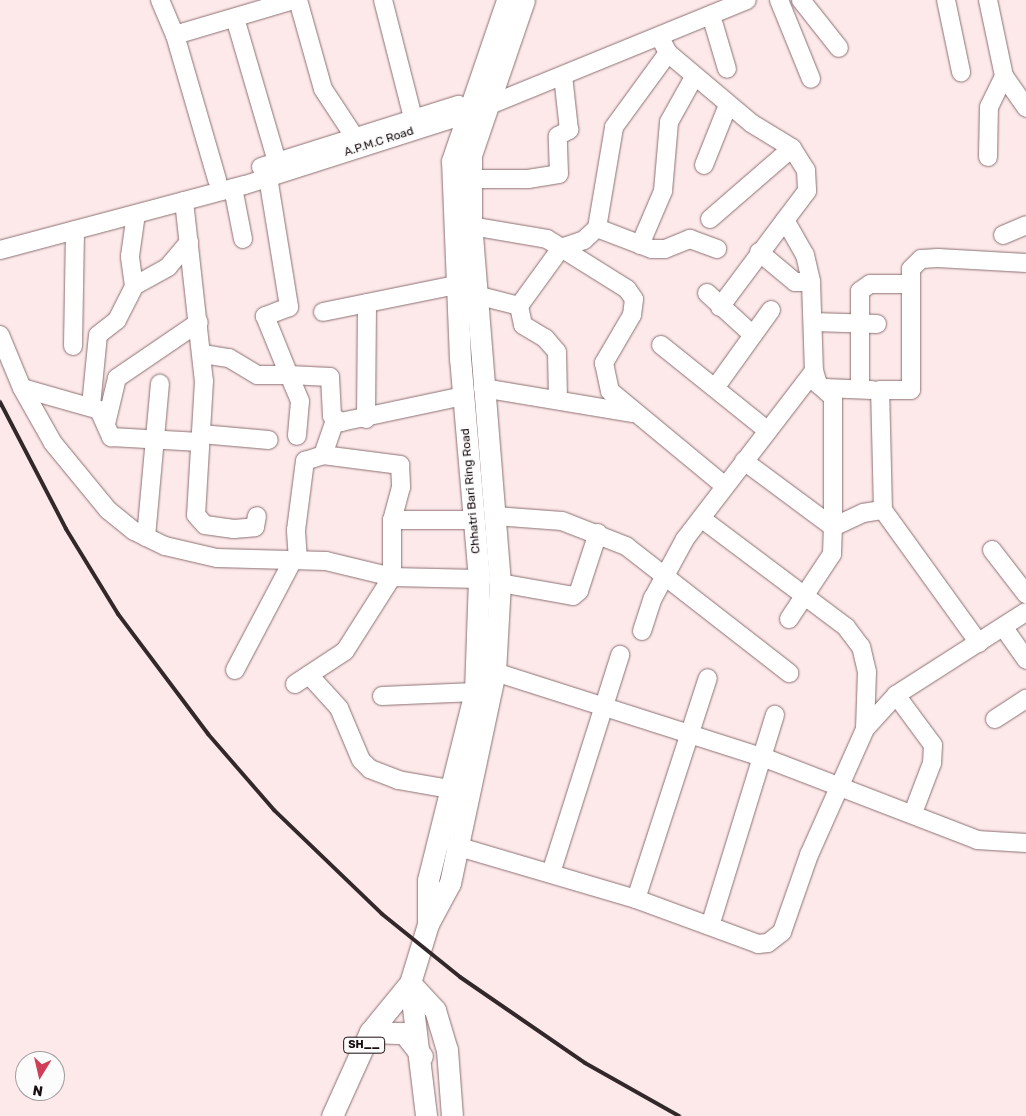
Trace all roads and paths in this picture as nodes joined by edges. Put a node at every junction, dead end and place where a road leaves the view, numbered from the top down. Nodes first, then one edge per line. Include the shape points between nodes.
1 (160, 0) edge
2 (294, 0) edge
3 (298, 0) edge
4 (383, 0) edge
5 (507, 0) edge
6 (524, 0) edge
7 (747, 0) edge
8 (779, 0) edge
9 (801, 0) edge
10 (946, 0) edge
11 (988, 0) edge
12 (714, 7) edge
13 (235, 18) junction
14 (175, 35) junction
15 (659, 36) junction
16 (839, 48) dead end
17 (668, 53) junction
18 (727, 69) dead end
19 (961, 72) dead end
20 (563, 76) junction
21 (1004, 76) junction
22 (694, 77) junction
23 (811, 79) dead end
24 (481, 103) junction
25 (728, 105) junction
26 (1026, 108) edge
27 (413, 118) junction
28 (354, 136) junction
29 (792, 148) junction
30 (988, 157) dead end
31 (277, 162) junction
32 (704, 165) dead end
33 (268, 177) junction
34 (472, 179) junction
35 (217, 180) junction
36 (233, 188) junction
37 (184, 201) junction
38 (136, 214) junction
39 (710, 219) dead end
40 (785, 220) junction
41 (1026, 225) edge
42 (471, 226) junction
43 (597, 228) junction
44 (76, 230) junction
45 (1003, 235) dead end
46 (243, 238) dead end
47 (0, 239) edge
48 (190, 242) junction
49 (640, 245) junction
50 (561, 248) junction
51 (717, 249) dead end
52 (0, 250) edge
53 (759, 252) junction
54 (1026, 263) edge
55 (812, 282) junction
56 (910, 284) junction
57 (456, 285) junction
58 (134, 286) junction
59 (707, 293) dead end
60 (476, 295) junction
61 (367, 303) junction
62 (519, 306) junction
63 (720, 307) junction
64 (771, 310) dead end
65 (322, 312) dead end
66 (199, 322) junction
67 (813, 322) junction
68 (868, 324) junction
69 (0, 335) edge
70 (753, 335) junction
71 (661, 345) dead end
72 (73, 346) dead end
73 (203, 354) junction
74 (814, 371) junction
75 (289, 375) junction
76 (160, 384) dead end
77 (22, 388) junction
78 (483, 388) junction
79 (715, 388) junction
80 (825, 388) junction
81 (860, 389) junction
82 (880, 390) junction
83 (463, 396) junction
84 (558, 400) junction
85 (90, 406) junction
86 (634, 413) junction
87 (366, 418) junction
88 (335, 421) junction
89 (106, 424) junction
90 (768, 431) junction
91 (297, 436) dead end
92 (200, 438) junction
93 (269, 440) dead end
94 (156, 442) junction
95 (323, 455) junction
96 (744, 461) junction
97 (725, 486) junction
98 (883, 510) junction
99 (257, 516) dead end
100 (495, 516) junction
101 (701, 518) junction
102 (392, 520) junction
103 (474, 520) junction
104 (833, 527) junction
105 (598, 533) junction
106 (146, 536) junction
107 (992, 550) dead end
108 (295, 561) junction
109 (665, 576) junction
110 (392, 577) junction
111 (479, 579) junction
112 (500, 583) junction
113 (1026, 594) edge
114 (805, 597) junction
115 (1026, 612) edge
116 (788, 619) dead end
117 (1004, 628) junction
118 (642, 631) dead end
119 (979, 643) junction
120 (620, 655) dead end
121 (1026, 660) edge
122 (235, 670) dead end
123 (495, 672) junction
124 (789, 673) dead end
125 (708, 678) dead end
126 (475, 692) junction
127 (896, 695) junction
128 (382, 696) dead end
129 (1026, 699) edge
130 (607, 707) junction
131 (775, 715) dead end
132 (995, 719) dead end
133 (865, 729) junction
134 (687, 735) junction
135 (765, 758) junction
136 (837, 788) junction
137 (450, 789) junction
138 (913, 812) junction
139 (1026, 843) edge
140 (456, 846) junction
141 (550, 874) junction
142 (636, 898) junction
143 (428, 924) junction
144 (710, 926) junction
145 (410, 983) junction
146 (370, 1032) junction
147 (422, 1056) junction
148 (332, 1116) edge
149 (426, 1116) edge
150 (452, 1116) edge

1 - 14 street
2 - 13 street
3 - 28 street via 323,89
4 - 27 street
5 - 24 main road, Chhatri Bari Ring Road
6 - 24 main road
7 - 12 street, A.P.M.C Road
8 - 23 street
9 - 16 street
10 - 19 street
11 - 21 street
12 - 15 street, A.P.M.C Road
12 - 18 street
12 - 24 street, A.P.M.C Road
13 - 14 street
13 - 31 street
14 - 35 street
15 - 17 street
15 - 20 street, A.P.M.C Road
17 - 22 street
17 - 43 street via 614,127
20 - 24 street, A.P.M.C Road
20 - 34 street via 569,130 558,136 559,174
21 - 26 street
21 - 30 street via 989,107
22 - 25 street
22 - 49 street via 669,122 663,191
24 - 27 street, A.P.M.C Road
24 - 33 street, A.P.M.C Road
24 - 34 main road via 471,155
24 - 57 main road, Chhatri Bari Ring Road via 452,161
25 - 29 street
25 - 32 street
27 - 28 street, A.P.M.C Road
28 - 31 street, A.P.M.C Road
29 - 39 street
29 - 40 street via 809,180 807,191
31 - 35 street, A.P.M.C Road
33 - 36 street, A.P.M.C Road
33 - 75 street via 290,307 265,316
34 - 42 main road
35 - 47 street, A.P.M.C Road
36 - 37 street, A.P.M.C Road
36 - 46 street
37 - 38 street, A.P.M.C Road
37 - 48 street
38 - 44 street, A.P.M.C Road
38 - 58 street via 130,256
40 - 53 street
40 - 55 street via 805,255
41 - 45 street
42 - 50 street via 529,233
42 - 60 main road
43 - 49 street
43 - 50 street via 584,240
44 - 52 street, A.P.M.C Road
44 - 72 street
48 - 58 street via 168,267
48 - 66 street
49 - 51 street via 665,249 690,239
50 - 62 street
50 - 86 street via 627,289 634,299 632,315 604,363 610,391
53 - 55 street via 795,282
53 - 63 street
54 - 56 street via 921,259 911,269
55 - 67 street
56 - 68 street via 863,286
56 - 82 street via 911,390
57 - 61 street
57 - 83 main road, Chhatri Bari Ring Road
58 - 85 street via 117,320 98,334
59 - 63 street
60 - 62 street
60 - 78 main road
61 - 65 street
61 - 87 street
62 - 84 street via 523,325 545,338 557,352
63 - 70 street
64 - 70 street
66 - 73 street
66 - 89 street via 117,378
67 - 68 street
67 - 74 street
68 - 81 street
69 - 77 street
70 - 79 street
71 - 79 street
73 - 75 street via 229,358 257,375
73 - 92 street
74 - 80 street via 818,384
74 - 90 street
75 - 88 street via 330,377
75 - 91 street via 300,401
76 - 94 street
77 - 85 street
77 - 106 street via 74,472 108,510
78 - 84 street
78 - 100 main road
79 - 90 street
80 - 81 street
80 - 104 street via 833,397 836,436
81 - 82 street
82 - 98 street
83 - 87 street
83 - 103 main road, Chhatri Bari Ring Road
84 - 86 street
85 - 89 street via 104,415
86 - 97 street
87 - 88 street
88 - 95 street
89 - 94 street via 112,437
90 - 96 street
92 - 93 street
92 - 94 street
92 - 99 street via 199,522 234,529 255,528
94 - 106 street
95 - 102 street via 400,465 402,487
95 - 108 street via 310,455 305,461
96 - 97 street
96 - 104 street
97 - 101 street
98 - 104 street via 863,513
98 - 119 street
100 - 105 street via 562,521
100 - 112 main road
101 - 109 street
101 - 114 street
102 - 103 street
102 - 110 street
103 - 111 main road, Chhatri Bari Ring Road
104 - 114 street via 832,554
105 - 109 street
105 - 112 street via 579,591 573,596
106 - 108 street via 217,558
107 - 113 street
108 - 110 street via 326,561
108 - 122 street
109 - 118 street
109 - 124 street
110 - 111 street
110 - 137 street via 345,651 302,680 339,708 361,760 370,769 398,780
111 - 126 main road, Chhatri Bari Ring Road
112 - 123 main road
114 - 116 street
114 - 133 street via 846,626 861,647 867,672
115 - 117 street
117 - 119 street
117 - 121 street
119 - 127 street
120 - 130 street
123 - 130 street
123 - 140 main road
125 - 134 street
126 - 128 street
126 - 137 main road, Chhatri Bari Ring Road
127 - 133 street
127 - 138 street via 933,745 932,763
129 - 132 street
130 - 134 street
130 - 141 street
131 - 135 street
133 - 136 street
134 - 135 street
134 - 142 street
135 - 136 street
135 - 144 street
136 - 138 street
136 - 144 street via 776,939 758,944
137 - 143 main road, Chhatri Bari Ring Road via 428,880
138 - 139 street via 976,840
140 - 141 street
140 - 143 main road via 450,884
141 - 142 street
142 - 144 street
143 - 145 main road, Chhatri Bari Ring Road
145 - 146 main road, SH__
145 - 147 main road
145 - 150 main road via 436,1010 447,1050
146 - 147 main road via 404,1033
146 - 148 main road, SH__
147 - 149 main road

